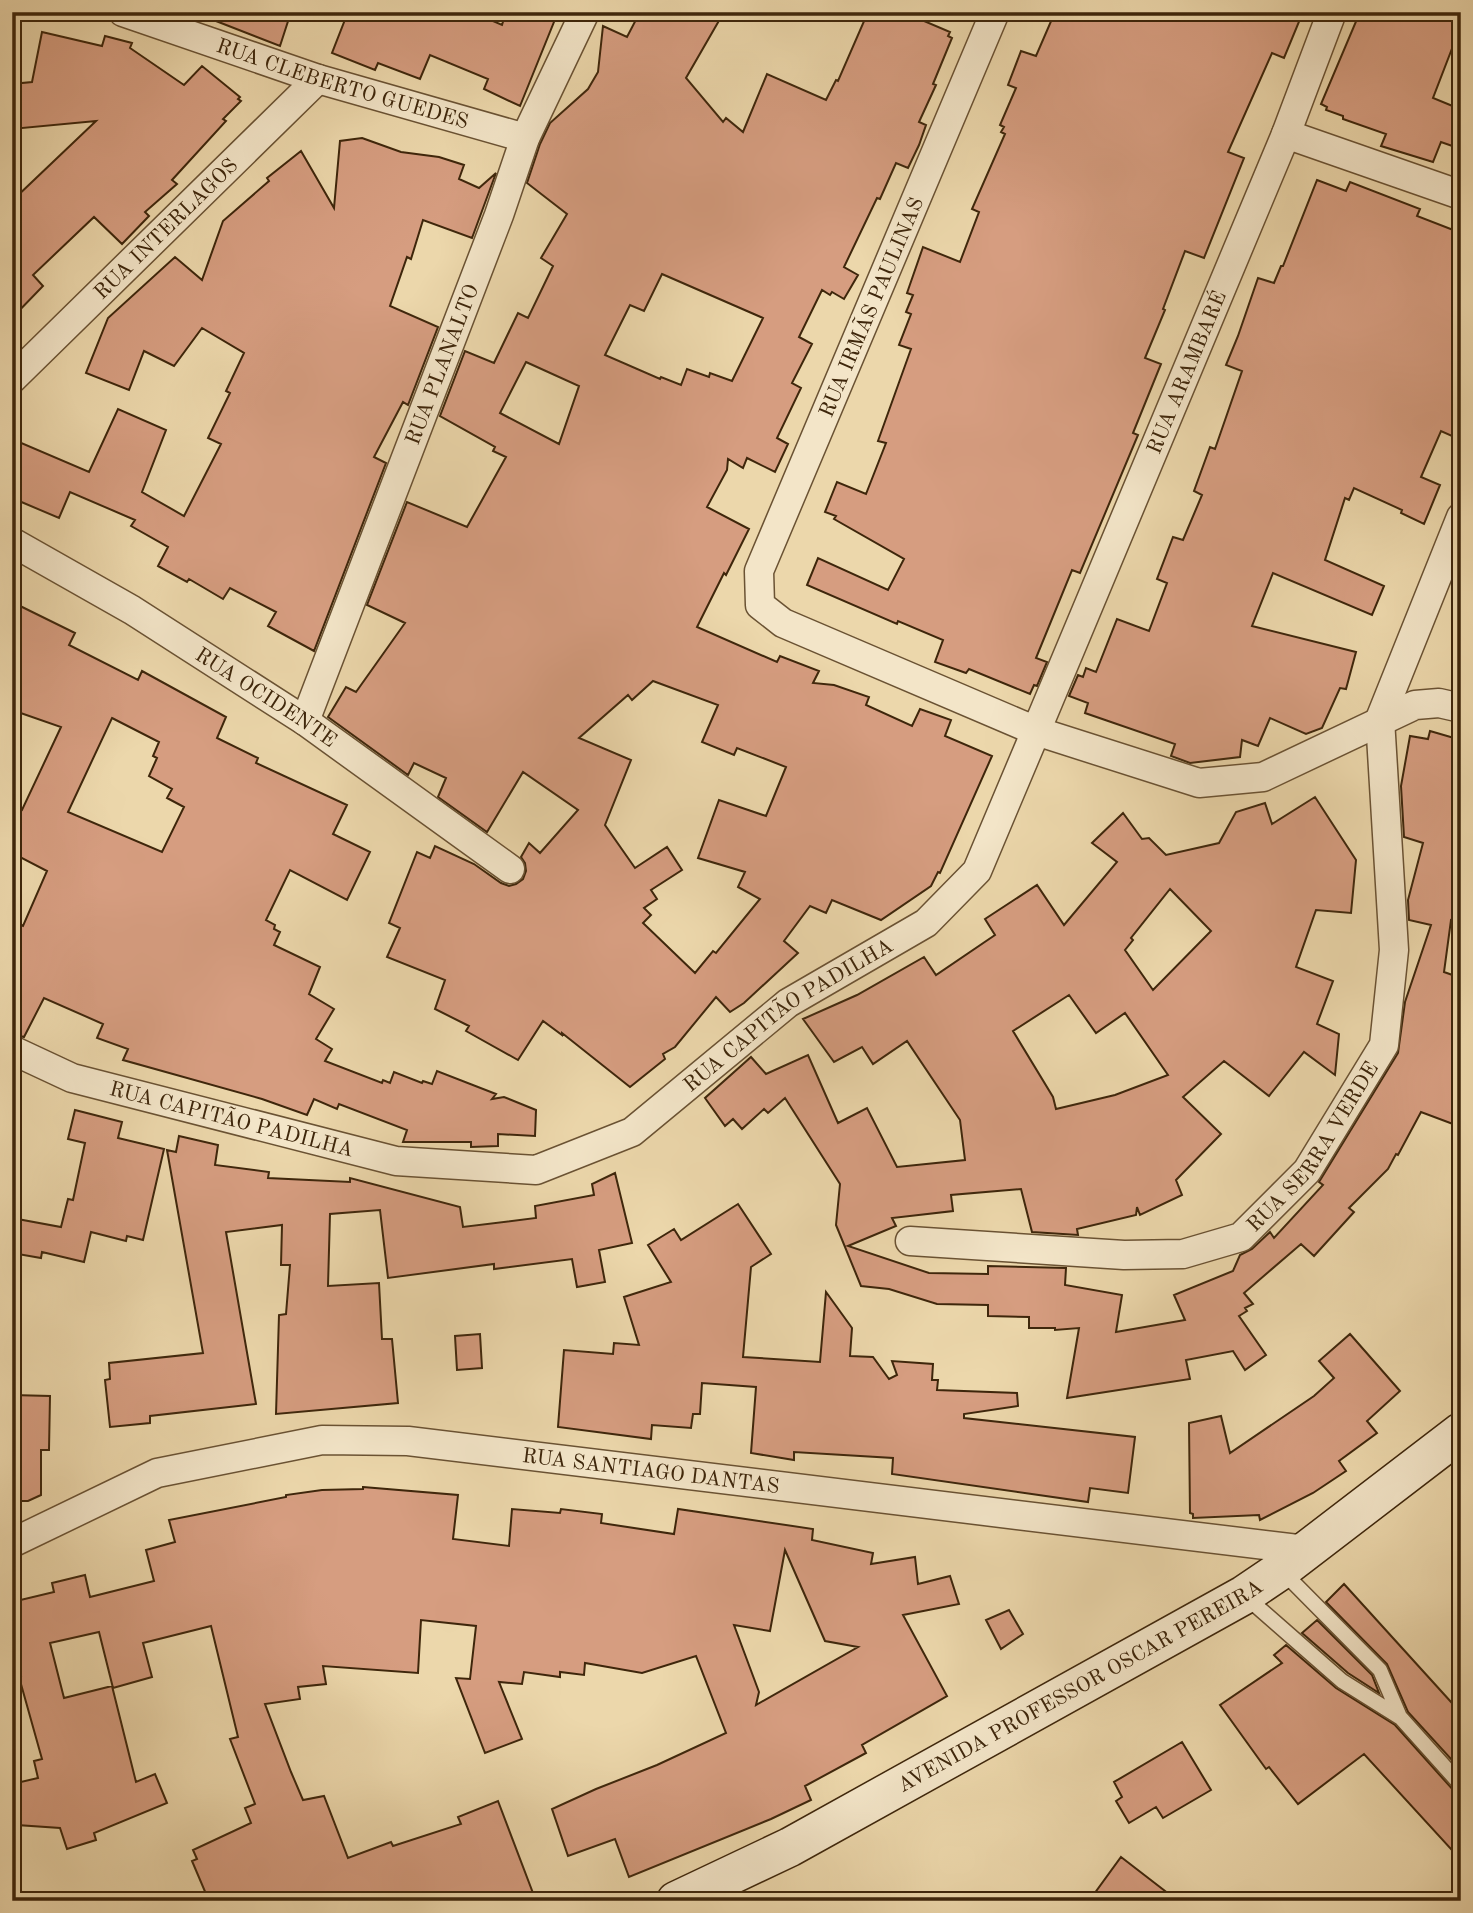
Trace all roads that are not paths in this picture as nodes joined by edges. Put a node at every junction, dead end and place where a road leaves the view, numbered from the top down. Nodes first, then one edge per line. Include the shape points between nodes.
1 (123, 12) edge
2 (585, 12) edge
3 (1332, 12) edge
4 (988, 15) edge
5 (318, 79) junction
6 (1286, 134) junction
7 (525, 138) junction
8 (1461, 195) edge
9 (12, 379) edge
10 (1461, 517) edge
11 (12, 542) edge
12 (1461, 708) edge
13 (1380, 719) junction
14 (305, 721) junction
15 (1036, 731) junction
16 (510, 869) dead end
17 (12, 1050) edge
18 (910, 1241) dead end
19 (1461, 1432) edge
20 (12, 1543) edge
21 (1293, 1560) junction
22 (1244, 1595) junction
23 (1401, 1718) junction
24 (1461, 1785) edge
25 (676, 1901) edge

1 - 5 street, RUA CLEBERTO GUEDES
2 - 7 street, RUA PLANALTO
3 - 6 street, RUA ARAMBARÉ
4 - 15 street, RUA IRMÃS PAULINAS via 759,571 760,605 783,623
5 - 7 street, RUA CLEBERTO GUEDES
5 - 9 street, RUA INTERLAGOS
6 - 8 street
6 - 15 street, RUA ARAMBARÉ
7 - 14 street, RUA PLANALTO
10 - 13 street
11 - 14 street, RUA OCIDENTE via 132,610
12 - 13 street via 1439,703 1415,705
13 - 15 street via 1264,777 1199,783
13 - 18 street, RUA SERRA VERDE via 1394,950 1384,1045 1307,1171 1241,1237 1183,1254 1124,1255
14 - 16 street, RUA OCIDENTE
15 - 17 street, RUA CAPITÃO PADILHA via 977,871 926,923 788,1003 632,1132 536,1170 396,1161 72,1078
19 - 21 main road, AVENIDA PROFESSOR OSCAR PEREIRA
20 - 21 street, RUA SANTIAGO DANTAS via 157,1473 323,1440 408,1441
21 - 22 main road, AVENIDA PROFESSOR OSCAR PEREIRA
21 - 23 lane via 1380,1670
22 - 23 lane via 1342,1681
22 - 25 main road, AVENIDA PROFESSOR OSCAR PEREIRA via 802,1840
23 - 24 lane

